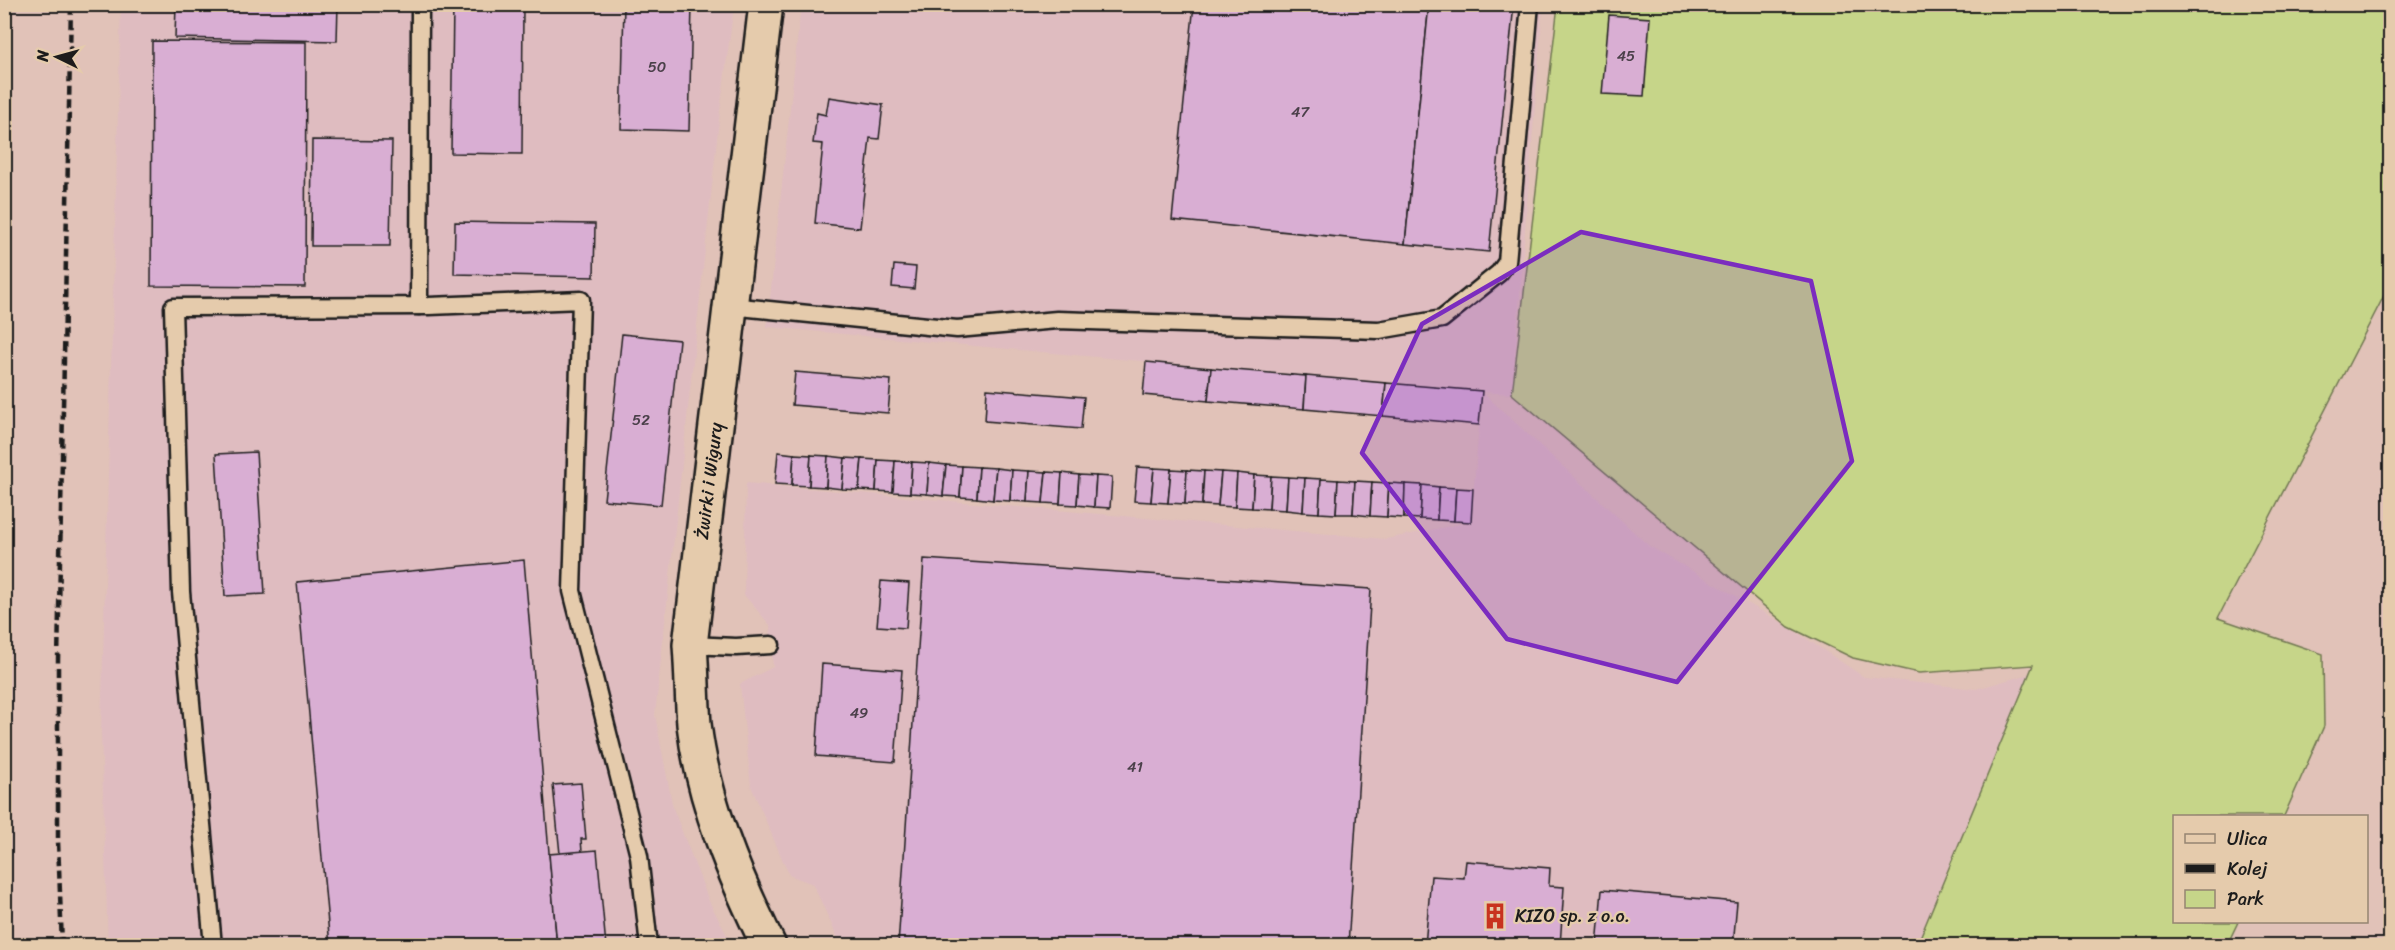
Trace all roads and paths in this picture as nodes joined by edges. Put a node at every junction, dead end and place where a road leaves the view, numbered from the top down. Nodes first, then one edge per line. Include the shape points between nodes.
1 (420, 4) edge
2 (766, 4) edge
3 (1530, 4) edge
4 (419, 306) junction
5 (730, 306) junction
6 (690, 645) junction
7 (771, 645) dead end
8 (213, 945) edge
9 (650, 945) edge
10 (769, 945) edge

1 - 4 lane
2 - 5 street, Żwirki i Wigury
3 - 5 lane via 1507,262 1442,319 1379,330 1057,320 957,329
4 - 8 lane via 173,307 181,592
4 - 9 lane via 581,300 572,591 639,856
5 - 6 street, Żwirki i Wigury
6 - 7 lane
6 - 10 street, Żwirki i Wigury via 694,725 710,804

